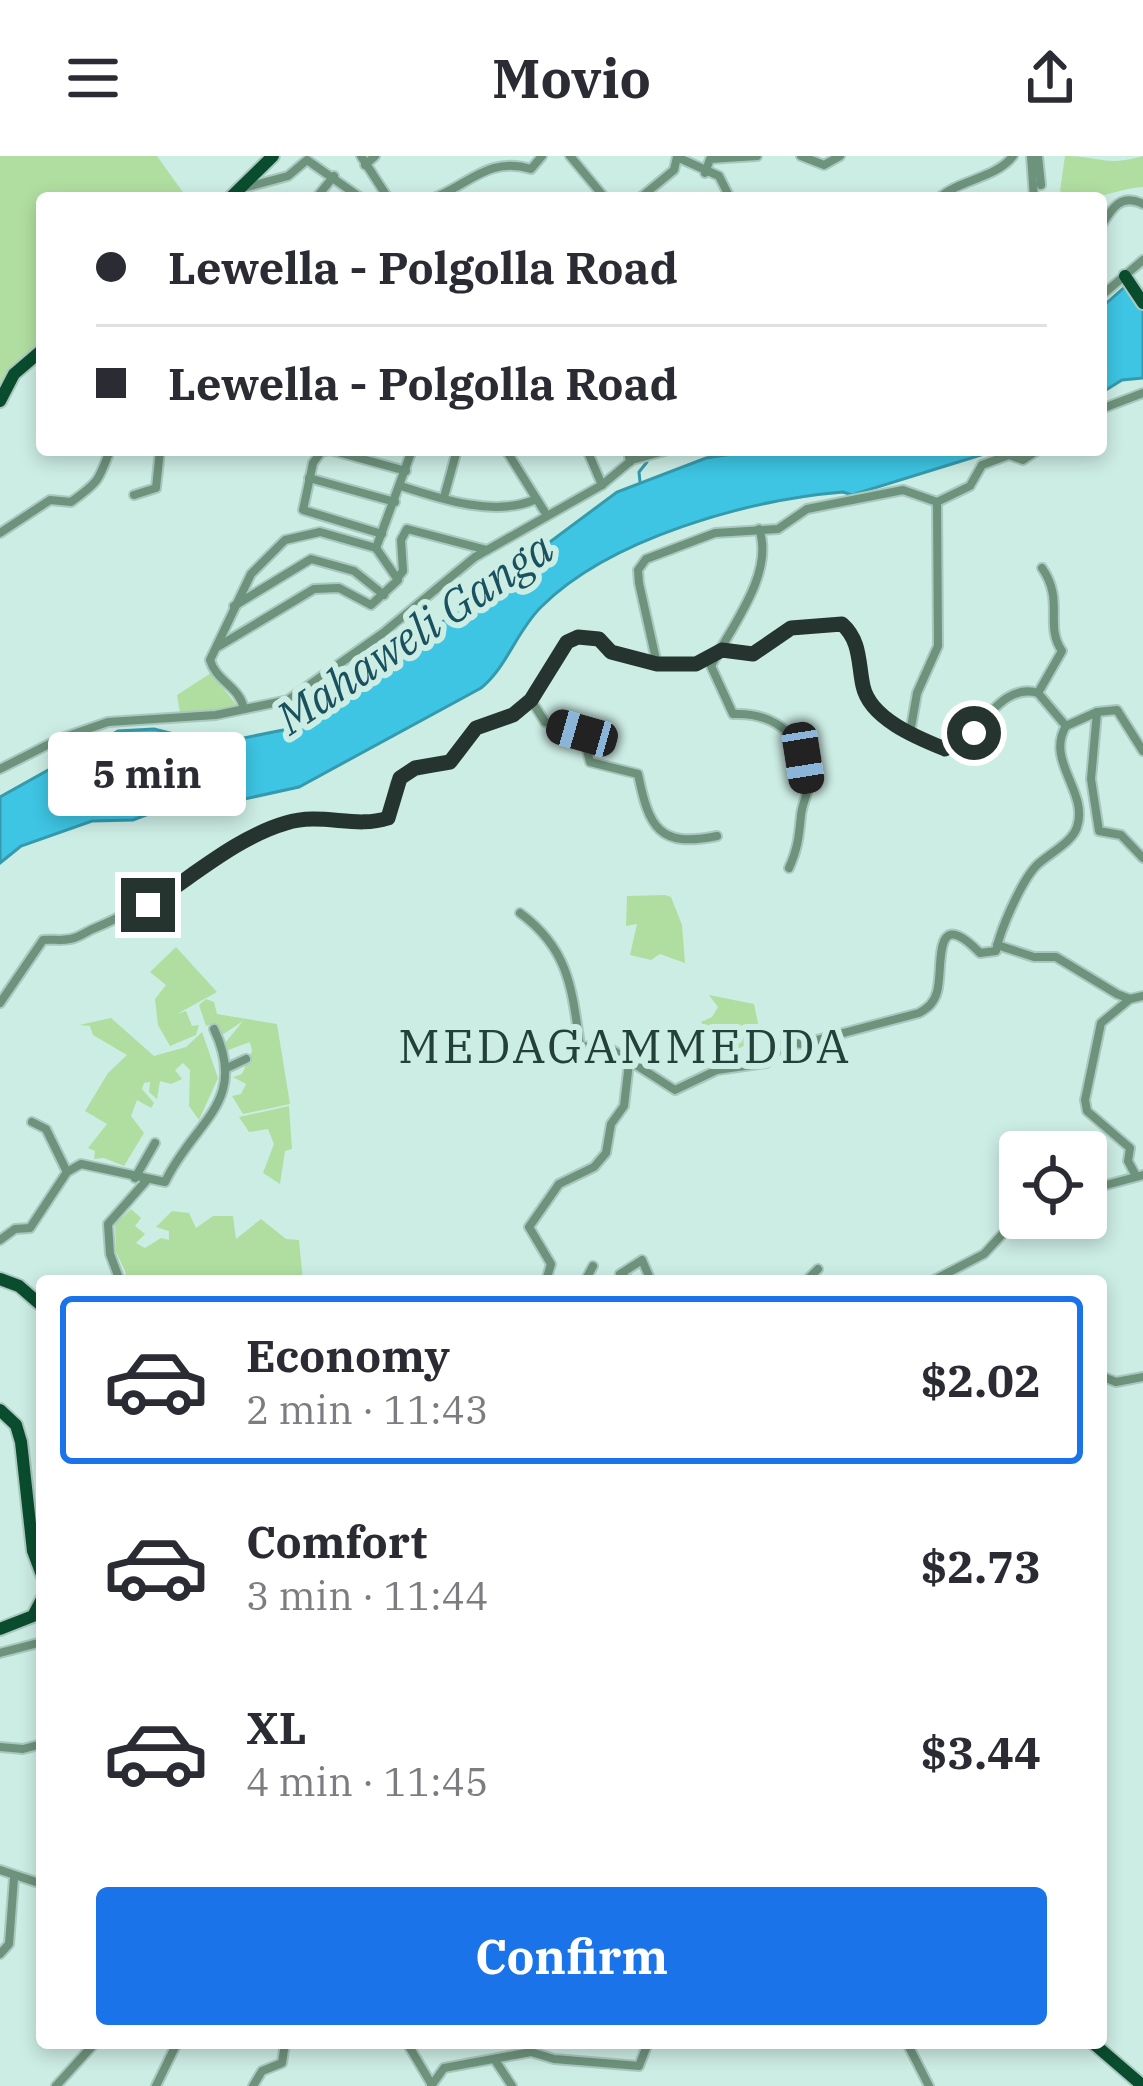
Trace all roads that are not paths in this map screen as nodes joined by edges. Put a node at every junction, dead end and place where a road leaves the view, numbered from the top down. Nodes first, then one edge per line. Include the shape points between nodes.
1 (273, 156) edge
2 (375, 156) edge
3 (542, 156) edge
4 (570, 156) edge
5 (757, 156) edge
6 (801, 156) edge
7 (840, 156) edge
8 (1013, 156) edge
9 (1034, 156) edge
10 (677, 157) edge
11 (363, 160) edge
12 (705, 173) junction
13 (334, 176) junction
14 (236, 192) edge
15 (238, 192) edge
16 (321, 192) edge
17 (351, 192) edge
18 (384, 192) edge
19 (461, 192) edge
20 (600, 192) edge
21 (647, 192) edge
22 (727, 192) edge
23 (946, 192) edge
24 (1036, 192) edge
25 (1143, 203) edge
26 (1107, 218) edge
27 (1143, 259) edge
28 (1127, 279) junction
29 (1107, 292) edge
30 (1143, 303) edge
31 (36, 355) edge
32 (1143, 393) edge
33 (0, 401) edge
34 (1107, 407) edge
35 (109, 456) edge
36 (159, 456) edge
37 (319, 456) edge
38 (342, 456) edge
39 (410, 456) edge
40 (455, 456) edge
41 (509, 456) edge
42 (590, 456) edge
43 (629, 456) edge
44 (649, 456) edge
45 (1006, 456) edge
46 (630, 462) junction
47 (406, 471) junction
48 (309, 478) junction
49 (401, 485) junction
50 (602, 485) junction
51 (134, 495) dead end
52 (444, 497) junction
53 (534, 500) junction
54 (395, 502) junction
55 (937, 502) junction
56 (547, 514) junction
57 (759, 529) junction
58 (0, 533) edge
59 (382, 534) junction
60 (376, 548) junction
61 (487, 550) junction
62 (1042, 568) dead end
63 (399, 576) junction
64 (385, 595) junction
65 (233, 607) junction
66 (219, 646) junction
67 (719, 650) junction
68 (657, 664) junction
69 (1038, 693) junction
70 (531, 700) junction
71 (244, 709) junction
72 (1096, 712) junction
73 (1066, 726) junction
74 (910, 733) junction
75 (1143, 751) edge
76 (0, 769) edge
77 (717, 836) dead end
78 (1143, 858) edge
79 (789, 868) dead end
80 (520, 913) dead end
81 (997, 945) junction
82 (1143, 996) edge
83 (1130, 999) junction
84 (0, 1003) edge
85 (214, 1029) dead end
86 (246, 1058) dead end
87 (629, 1064) junction
88 (229, 1067) junction
89 (32, 1122) dead end
90 (155, 1143) dead end
91 (67, 1172) junction
92 (1139, 1174) edge
93 (141, 1179) junction
94 (1107, 1185) edge
95 (999, 1238) edge
96 (0, 1240) edge
97 (593, 1266) dead end
98 (818, 1269) dead end
99 (118, 1275) edge
100 (548, 1275) edge
101 (588, 1275) edge
102 (622, 1275) edge
103 (648, 1275) edge
104 (812, 1275) edge
105 (944, 1275) edge
106 (0, 1279) edge
107 (36, 1301) edge
108 (1143, 1377) edge
109 (1107, 1378) edge
110 (0, 1410) edge
111 (36, 1559) edge
112 (36, 1610) edge
113 (0, 1629) edge
114 (36, 1644) edge
115 (0, 1653) edge
116 (36, 1746) edge
117 (0, 1747) edge
118 (0, 1870) edge
119 (14, 1878) junction
120 (36, 1883) edge
121 (0, 1954) edge
122 (90, 2049) edge
123 (174, 2049) edge
124 (284, 2049) edge
125 (410, 2049) edge
126 (646, 2049) edge
127 (910, 2049) edge
128 (1100, 2049) edge
129 (495, 2060) junction
130 (56, 2086) edge
131 (156, 2086) edge
132 (253, 2086) edge
133 (431, 2086) edge
134 (512, 2086) edge
135 (929, 2086) edge
136 (1143, 2086) edge

1 - 14 main road
2 - 11 street
3 - 19 street via 531,169 509,163 477,173
4 - 20 street
5 - 12 street via 710,159
6 - 7 street via 824,165
8 - 23 street
9 - 24 street
10 - 12 street
10 - 21 street via 674,170
11 - 18 street
12 - 22 street via 719,176
13 - 15 street via 308,160 288,176
13 - 16 street
13 - 17 street
25 - 26 street via 1118,202
27 - 28 street
28 - 29 street
28 - 30 main road
31 - 33 main road
32 - 34 street
35 - 58 street via 97,484 71,502 50,500
36 - 51 street via 156,488
37 - 48 street
38 - 47 street
39 - 47 street
40 - 52 street
41 - 53 street
42 - 50 street
43 - 46 street
44 - 46 street
45 - 55 street
46 - 50 street
47 - 49 street
48 - 54 street
48 - 59 street via 305,513
49 - 52 street
49 - 54 street
50 - 56 street
52 - 53 street via 507,508
53 - 56 street
54 - 59 street
55 - 57 street via 890,491 807,508 778,529
55 - 74 street via 938,646
56 - 61 street
57 - 67 street via 766,548 759,575
57 - 68 street via 715,533 639,566
59 - 60 street
60 - 63 street
60 - 65 street via 297,534 250,574
61 - 63 street via 406,529
61 - 71 street via 301,692
62 - 69 street via 1057,600 1051,629 1062,655
63 - 64 street
64 - 65 street via 354,571 311,559
64 - 66 street via 367,605 339,588 314,589
65 - 66 street
66 - 71 street via 210,666 242,696
67 - 68 street via 696,664
67 - 74 street via 753,654 791,628 842,624 857,647 868,699
67 - 79 street via 710,666 733,714 786,727 803,758 802,840
68 - 70 street via 578,637
69 - 73 street
69 - 74 street via 1006,695 952,749
70 - 77 street via 545,722 584,734 590,762 638,775 663,837
70 - 84 street via 476,728 450,762 405,773 388,818 368,825 331,817 286,823 148,905 71,939 43,940
71 - 76 street via 108,722
72 - 73 street
72 - 75 street via 1122,714
72 - 78 street via 1091,778 1099,831 1121,835
73 - 81 street via 1058,749 1076,832 1029,875
80 - 87 street via 559,952 579,1045 611,1049
81 - 83 street via 1055,957
81 - 87 street via 988,955 956,935 943,941 939,989 919,1013 787,1042 766,1063 716,1070 682,1088
82 - 83 street
83 - 92 street via 1102,1023 1085,1100 1087,1111 1130,1148 1128,1161
85 - 88 street
86 - 88 street
87 - 100 street via 606,1154 559,1184 529,1227 551,1264
88 - 93 street via 216,1111 165,1182
89 - 91 street via 46,1129
90 - 93 street
91 - 93 street via 91,1164
91 - 96 street via 30,1228
92 - 94 street
93 - 99 street via 108,1224
95 - 105 street
97 - 101 street
98 - 104 street
102 - 103 street via 642,1260
106 - 107 main road
108 - 109 street
110 - 111 main road via 21,1442
112 - 113 main road
114 - 115 street
116 - 117 street
118 - 119 street
119 - 120 street
119 - 121 street via 9,1944
122 - 130 street
123 - 131 street
124 - 132 street via 282,2063 262,2071
125 - 133 street
126 - 129 street via 640,2066 530,2052
127 - 135 street
128 - 136 main road
129 - 133 street via 444,2068
129 - 134 street

